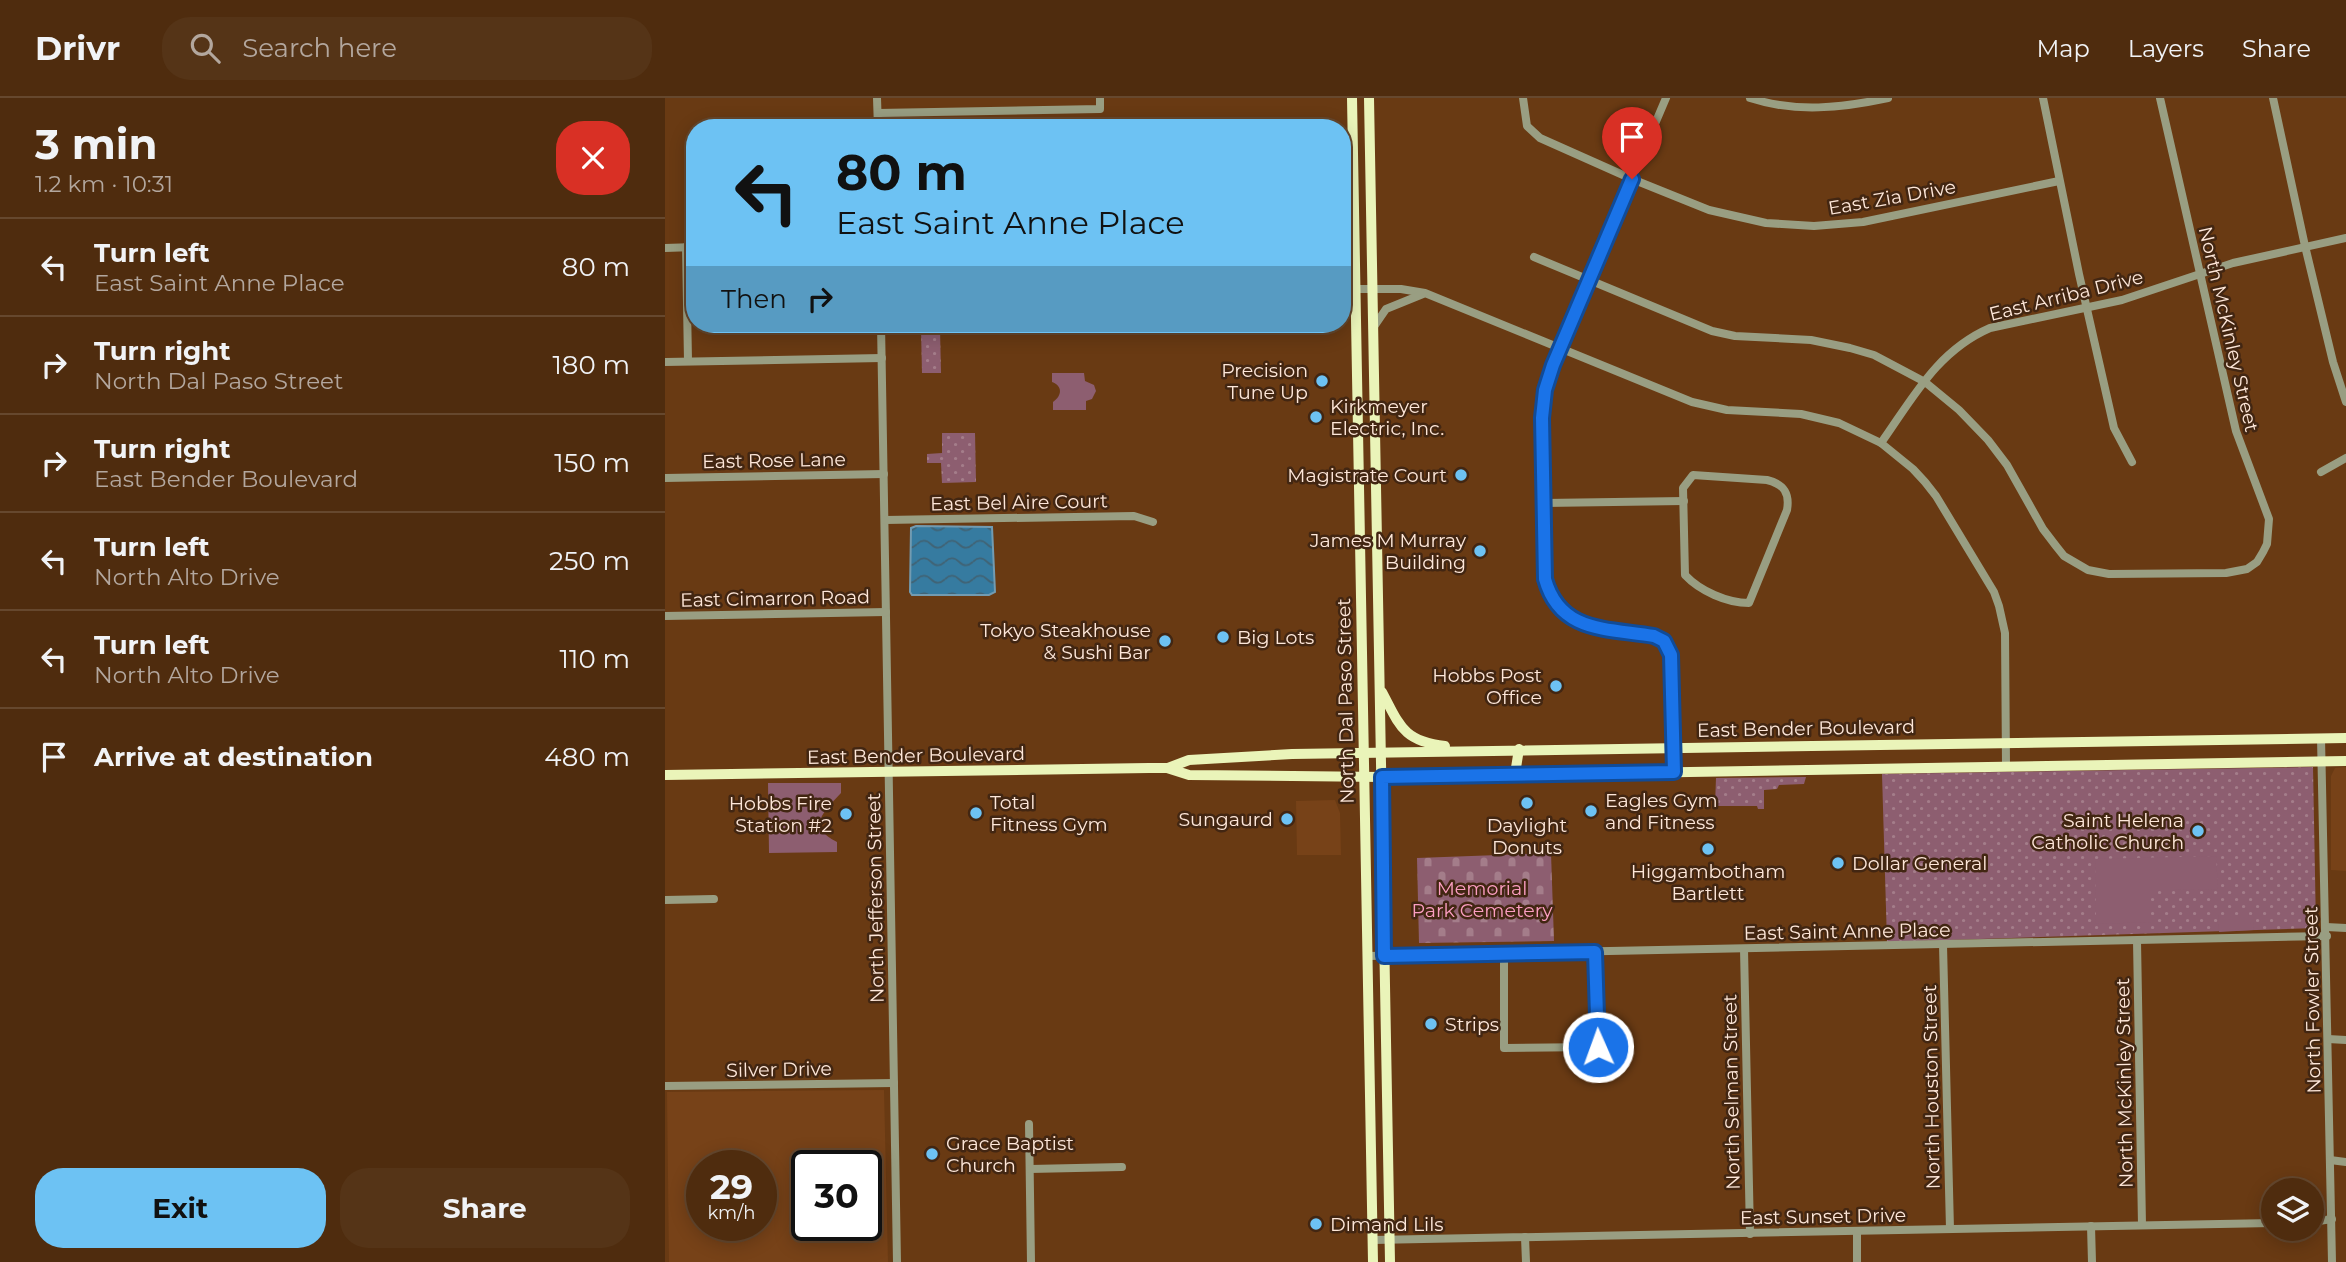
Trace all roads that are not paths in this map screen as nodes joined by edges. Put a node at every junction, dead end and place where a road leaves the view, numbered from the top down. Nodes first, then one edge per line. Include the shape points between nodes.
1 (877, 98) edge
2 (1100, 98) edge
3 (1352, 98) edge
4 (1369, 98) edge
5 (1523, 98) edge
6 (1666, 98) edge
7 (1750, 98) edge
8 (1888, 98) edge
9 (2043, 98) edge
10 (2160, 98) edge
11 (2273, 98) edge
12 (878, 113) junction
13 (878, 119) edge
14 (1632, 179) junction
15 (2059, 181) junction
16 (2346, 238) edge
17 (2305, 246) junction
18 (686, 247) edge
19 (665, 248) edge
20 (1534, 257) dead end
21 (2199, 274) junction
22 (1591, 279) junction
23 (1373, 288) junction
24 (1351, 289) edge
25 (1355, 289) junction
26 (1425, 293) junction
27 (2086, 309) junction
28 (1373, 328) junction
29 (688, 333) edge
30 (881, 333) edge
31 (1559, 349) junction
32 (882, 358) junction
33 (688, 361) junction
34 (665, 362) edge
35 (1925, 382) junction
36 (2346, 402) edge
37 (1881, 443) junction
38 (2346, 458) edge
39 (2132, 462) dead end
40 (2321, 472) dead end
41 (884, 474) junction
42 (665, 478) edge
43 (1684, 501) junction
44 (1544, 503) junction
45 (885, 520) junction
46 (1153, 522) dead end
47 (886, 612) junction
48 (665, 616) edge
49 (1380, 688) junction
50 (2321, 738) junction
51 (2346, 738) edge
52 (2006, 743) junction
53 (1674, 748) junction
54 (1520, 749) junction
55 (1455, 751) junction
56 (1364, 753) junction
57 (1381, 753) junction
58 (2322, 761) junction
59 (2346, 761) edge
60 (2006, 766) junction
61 (1167, 768) junction
62 (890, 772) junction
63 (1674, 772) junction
64 (1515, 774) junction
65 (665, 775) edge
66 (1364, 777) junction
67 (1382, 777) junction
68 (714, 899) dead end
69 (665, 900) edge
70 (2346, 928) edge
71 (2326, 931) junction
72 (2137, 941) junction
73 (1943, 945) junction
74 (1744, 949) junction
75 (1504, 952) junction
76 (1595, 952) junction
77 (1368, 956) junction
78 (1384, 956) junction
79 (2328, 1039) junction
80 (2346, 1041) edge
81 (894, 1083) junction
82 (665, 1086) edge
83 (1029, 1124) dead end
84 (2330, 1160) junction
85 (2346, 1162) edge
86 (1122, 1167) dead end
87 (1030, 1169) junction
88 (2332, 1219) junction
89 (2324, 1220) edge
90 (2261, 1223) edge
91 (2142, 1225) junction
92 (2091, 1226) junction
93 (1950, 1228) junction
94 (1857, 1231) junction
95 (1750, 1234) junction
96 (1525, 1237) junction
97 (1389, 1239) junction
98 (1373, 1240) junction
99 (897, 1262) edge
100 (1031, 1262) edge
101 (1373, 1262) edge
102 (1390, 1262) edge
103 (1526, 1262) edge
104 (1857, 1262) edge
105 (2092, 1262) edge
106 (2332, 1262) edge

1 - 12 street
2 - 12 street via 1100,109
3 - 25 main road, North Dal Paso Street
4 - 23 main road, North Dal Paso Street
5 - 14 street, East Zia Drive via 1532,133
6 - 14 street
7 - 8 street via 1809,109
9 - 15 street
10 - 21 street, North McKinley Street
11 - 17 street
12 - 13 street
14 - 15 street, East Zia Drive via 1730,215 1814,226 1880,219
14 - 22 street
15 - 27 street
16 - 17 street, East Arriba Drive
17 - 21 street, East Arriba Drive
17 - 36 street
18 - 19 street
20 - 22 street
21 - 27 street, East Arriba Drive
21 - 35 street, North McKinley Street via 2236,431 2269,519 2267,544 2247,569 2122,574 2088,570 2074,563 2043,529 1988,440
22 - 31 street
22 - 35 street via 1712,331 1850,348 1874,355
23 - 25 street
23 - 26 street
23 - 28 main road, North Dal Paso Street
24 - 25 street
25 - 56 main road, North Dal Paso Street
26 - 28 street via 1387,309
26 - 31 street
27 - 35 street, East Arriba Drive via 1976,334 1950,351
27 - 39 street via 2114,428
28 - 49 main road, North Dal Paso Street
29 - 33 street
30 - 32 street, North Jefferson Street
31 - 37 street via 1692,402 1727,410 1801,414 1839,423
31 - 44 street via 1543,402
32 - 33 street
32 - 41 street, North Jefferson Street
33 - 34 street
35 - 37 street, East Arriba Drive
37 - 52 street via 1937,496 1994,592 2005,633
38 - 40 street
41 - 42 street, East Rose Lane
41 - 45 street, North Jefferson Street
43 - 43 street via 1683,488 1693,475 1767,480 1787,491 1787,510 1749,603 1736,603 1694,585 1685,575
43 - 44 street
44 - 53 street via 1545,579 1553,602 1570,618 1587,625 1654,636 1668,648
45 - 46 street, East Bel Aire Court via 1134,516
45 - 47 street, North Jefferson Street
47 - 48 street, East Cimarron Road
47 - 62 street, North Jefferson Street
49 - 55 main road via 1406,732 1419,741
49 - 57 main road, North Dal Paso Street
50 - 51 main road, East Bender Boulevard
50 - 52 main road, East Bender Boulevard
50 - 58 street, North Fowler Street
52 - 53 main road, East Bender Boulevard
52 - 60 street
53 - 54 main road, East Bender Boulevard
53 - 63 street
54 - 55 main road, East Bender Boulevard
54 - 64 main road
55 - 57 main road, East Bender Boulevard
56 - 57 main road, East Bender Boulevard
56 - 61 main road, East Bender Boulevard via 1189,760
56 - 66 main road, North Dal Paso Street
57 - 67 main road, North Dal Paso Street
58 - 59 main road, East Bender Boulevard
58 - 60 main road, East Bender Boulevard
58 - 71 street, North Fowler Street
60 - 63 main road, East Bender Boulevard
61 - 62 main road, East Bender Boulevard
61 - 66 main road, East Bender Boulevard via 1189,775
62 - 65 main road, East Bender Boulevard
62 - 81 street, North Jefferson Street
63 - 64 main road, East Bender Boulevard
64 - 67 main road, East Bender Boulevard
66 - 67 main road, East Bender Boulevard
66 - 77 main road, North Dal Paso Street
67 - 78 main road, North Dal Paso Street
68 - 69 street
70 - 71 street, East Saint Anne Place
71 - 72 street, East Saint Anne Place
71 - 79 street, North Fowler Street
72 - 73 street, East Saint Anne Place
72 - 91 street, North McKinley Street
73 - 74 street, East Saint Anne Place
73 - 93 street, North Houston Street
74 - 76 street, East Saint Anne Place
74 - 95 street, North Selman Street
75 - 76 street, East Saint Anne Place
75 - 76 street via 1504,1048 1598,1047
75 - 78 street, East Saint Anne Place
77 - 78 street, East Saint Anne Place
77 - 98 main road, North Dal Paso Street
78 - 97 main road, North Dal Paso Street
79 - 80 street
79 - 84 street, North Fowler Street
81 - 82 street, Silver Drive
81 - 99 street, North Jefferson Street
83 - 87 street
84 - 85 street
84 - 88 street, North Fowler Street
86 - 87 street
87 - 100 street
88 - 89 street
88 - 106 street, North Fowler Street
90 - 91 street, East Sunset Drive
91 - 92 street, East Sunset Drive
92 - 93 street, East Sunset Drive
92 - 105 street
93 - 94 street, East Sunset Drive
94 - 95 street, East Sunset Drive
94 - 104 street
95 - 96 street, East Sunset Drive
96 - 97 street, East Sunset Drive
96 - 103 street
97 - 98 street, East Sunset Drive
97 - 102 main road, North Dal Paso Street
98 - 101 main road, North Dal Paso Street

